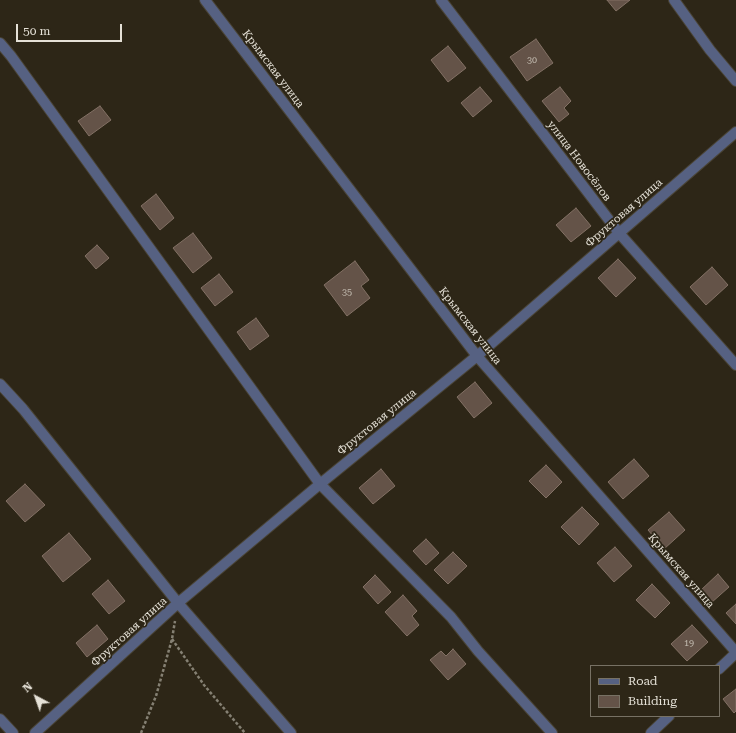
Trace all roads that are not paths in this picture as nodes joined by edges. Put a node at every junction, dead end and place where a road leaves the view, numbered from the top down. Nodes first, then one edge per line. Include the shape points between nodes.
1 (205, 0) edge
2 (441, 0) edge
3 (674, 0) edge
4 (0, 42) edge
5 (736, 81) edge
6 (736, 132) edge
7 (619, 233) junction
8 (477, 356) junction
9 (736, 365) edge
10 (0, 384) edge
11 (320, 484) junction
12 (178, 603) junction
13 (736, 652) edge
14 (720, 668) edge
15 (668, 717) edge
16 (0, 719) edge
17 (13, 733) edge
18 (35, 733) edge
19 (291, 733) edge
20 (552, 733) edge
21 (651, 733) edge

1 - 8 street, Крымская улица
2 - 7 street, улица Новосёлов
3 - 5 street
4 - 11 street
6 - 7 street, Фруктовая улица
7 - 8 street, Фруктовая улица
7 - 9 street, улица Новосёлов
8 - 11 street, Фруктовая улица
8 - 13 street, Крымская улица
10 - 12 street via 23,409
11 - 12 street, Фруктовая улица
11 - 20 street via 451,617
12 - 18 street, Фруктовая улица
12 - 19 street
13 - 14 street
15 - 21 street
16 - 17 street

